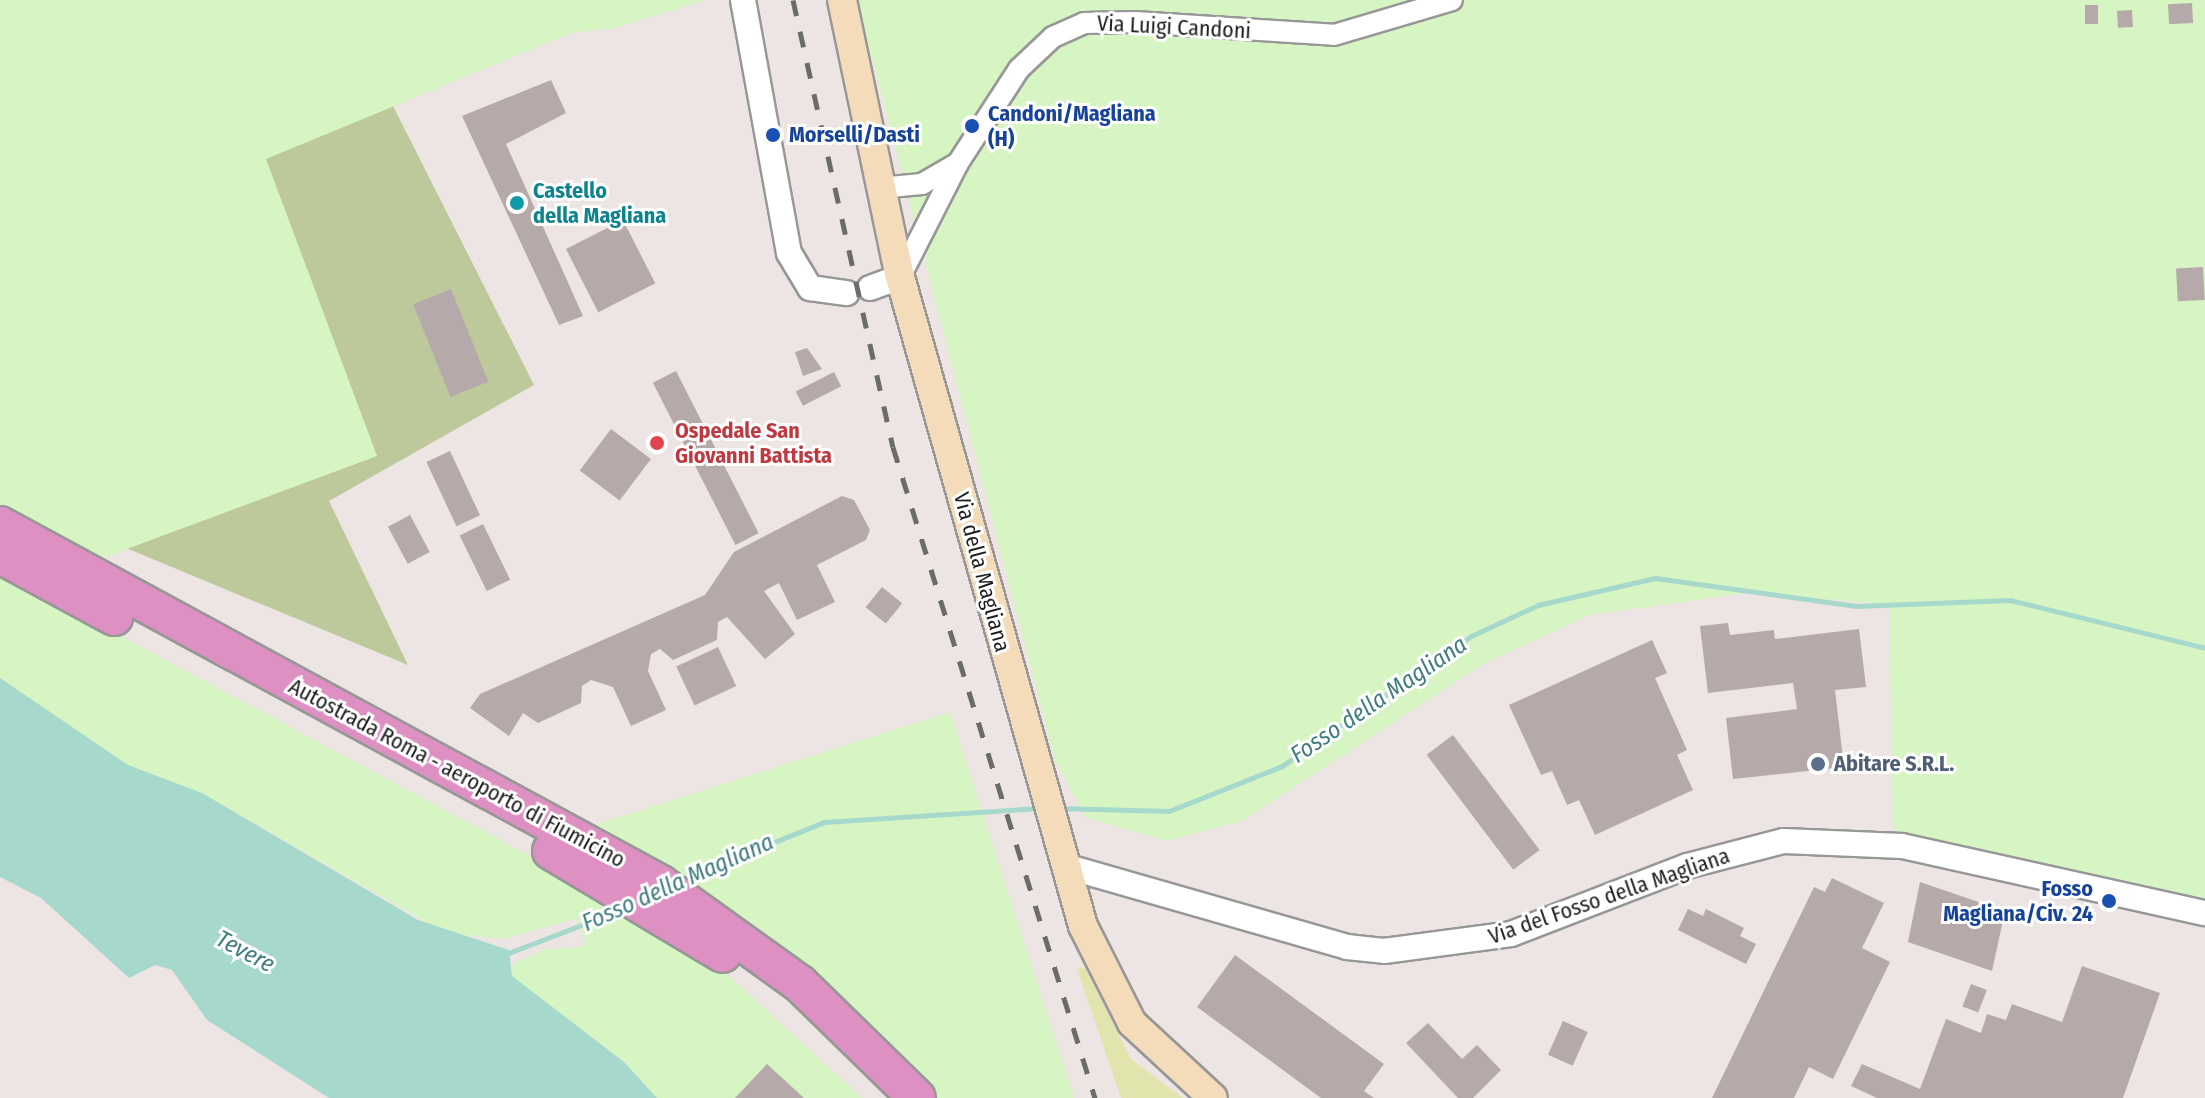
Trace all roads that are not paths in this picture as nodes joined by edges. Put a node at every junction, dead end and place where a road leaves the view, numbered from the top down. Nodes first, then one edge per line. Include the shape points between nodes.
1 (743, 0) edge
2 (842, 0) edge
3 (1452, 0) edge
4 (958, 163) junction
5 (879, 188) junction
6 (900, 277) junction
7 (0, 525) edge
8 (0, 555) edge
9 (1060, 853) junction
10 (2205, 913) edge
11 (905, 1097) edge
12 (1213, 1098) edge

1 - 6 street via 789,253 810,288 858,290
2 - 5 main road, Via della Magliana
3 - 4 street, Via Luigi Candoni via 1334,35 1084,23 1053,37 1019,69
4 - 5 street, Via Luigi Candoni via 922,184
4 - 6 street, Via Luigi Candoni
5 - 6 main road, Via della Magliana
6 - 9 main road, Via della Magliana
7 - 11 highway, Autostrada Roma - aeroporto di Fiumicino via 609,855 706,913 800,984
8 - 11 highway, Autostrada Roma - aeroporto di Fiumicino via 521,835 718,950
9 - 10 street, Via del Fosso della Magliana via 1347,947 1384,951 1511,934 1687,866 1784,841 1902,846
9 - 12 main road, Via della Magliana via 1108,987 1145,1039

